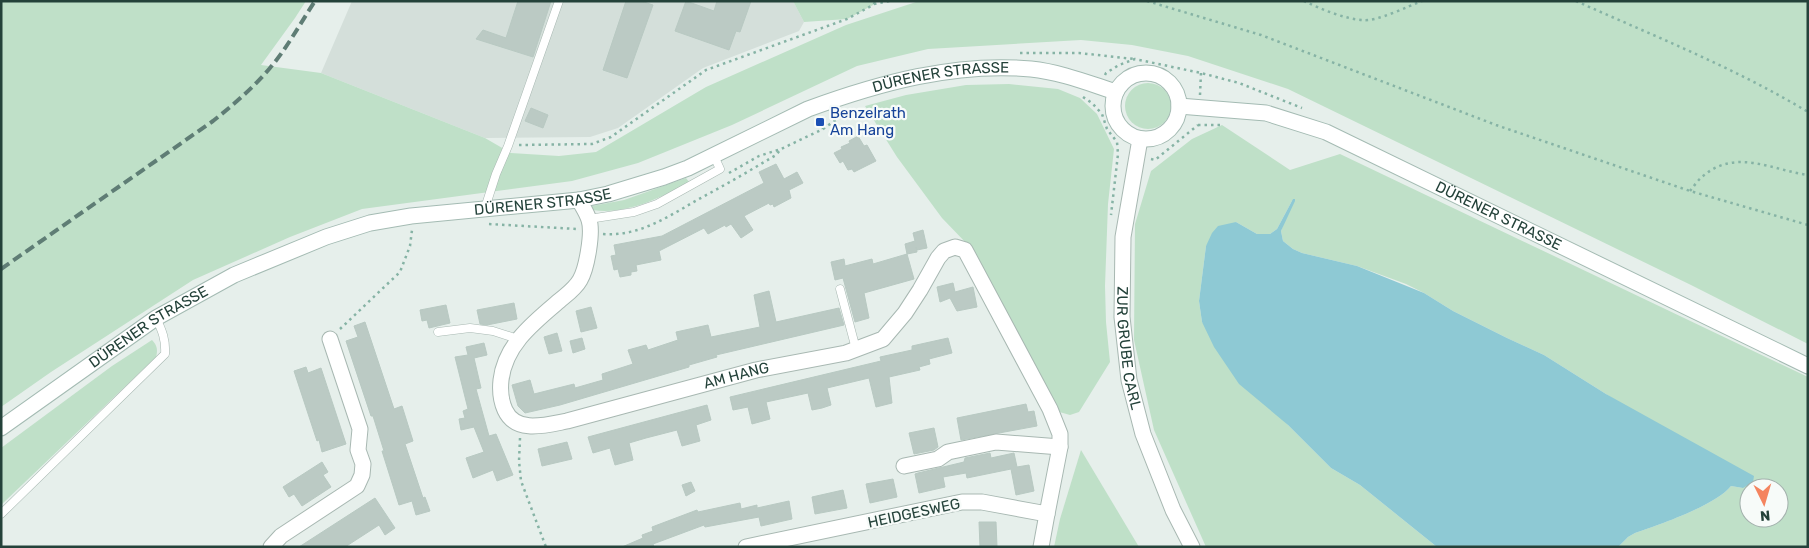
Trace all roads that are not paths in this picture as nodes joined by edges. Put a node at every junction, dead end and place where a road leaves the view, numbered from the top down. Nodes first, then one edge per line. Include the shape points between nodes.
1 (558, 1) edge
2 (1109, 90) junction
3 (1179, 106) junction
4 (1140, 139) junction
5 (714, 156) junction
6 (578, 200) junction
7 (484, 216) junction
8 (590, 225) junction
9 (840, 289) dead end
10 (156, 318) junction
11 (438, 332) dead end
12 (330, 339) road end
13 (518, 339) junction
14 (856, 349) junction
15 (1808, 366) edge
16 (1, 428) edge
17 (1060, 441) junction
18 (904, 466) dead end
19 (1, 514) edge
20 (1047, 514) junction
21 (794, 542) edge
22 (271, 547) edge
23 (746, 547) edge
24 (1041, 547) edge
25 (1192, 547) edge

1 - 7 lane
2 - 3 street via 1137,74 1151,74 1165,80 1174,90
2 - 4 street via 1115,119 1125,133
2 - 5 street, DÜRENER STRASSE via 1067,76 1032,70 947,71 888,84 816,106
3 - 4 street via 1177,118 1168,132 1154,139
3 - 15 street, DÜRENER STRASSE via 1266,112 1326,132
4 - 25 street, ZUR GRUBE CARL via 1123,237 1122,317 1129,380 1143,434 1172,510
5 - 6 street, DÜRENER STRASSE via 664,177
5 - 8 lane via 720,169 672,197
6 - 7 street, DÜRENER STRASSE
6 - 8 street
7 - 10 street, DÜRENER STRASSE via 411,216 326,237 234,275
8 - 13 street via 580,279
9 - 14 lane
10 - 16 street, DÜRENER STRASSE
10 - 19 lane via 166,344 165,354
11 - 13 lane via 470,328
12 - 22 street via 360,429 358,450 363,464 362,476 357,486 281,536
13 - 14 street, AM HANG via 502,368 500,389 509,416 521,425 537,426 567,421 756,370
14 - 17 street, AM HANG via 883,339 905,313 944,251 961,247 1050,409
17 - 18 street via 996,442
17 - 20 street
20 - 21 street, HEIDGESWEG via 982,502 962,502
20 - 24 street
21 - 23 street, HEIDGESWEG

